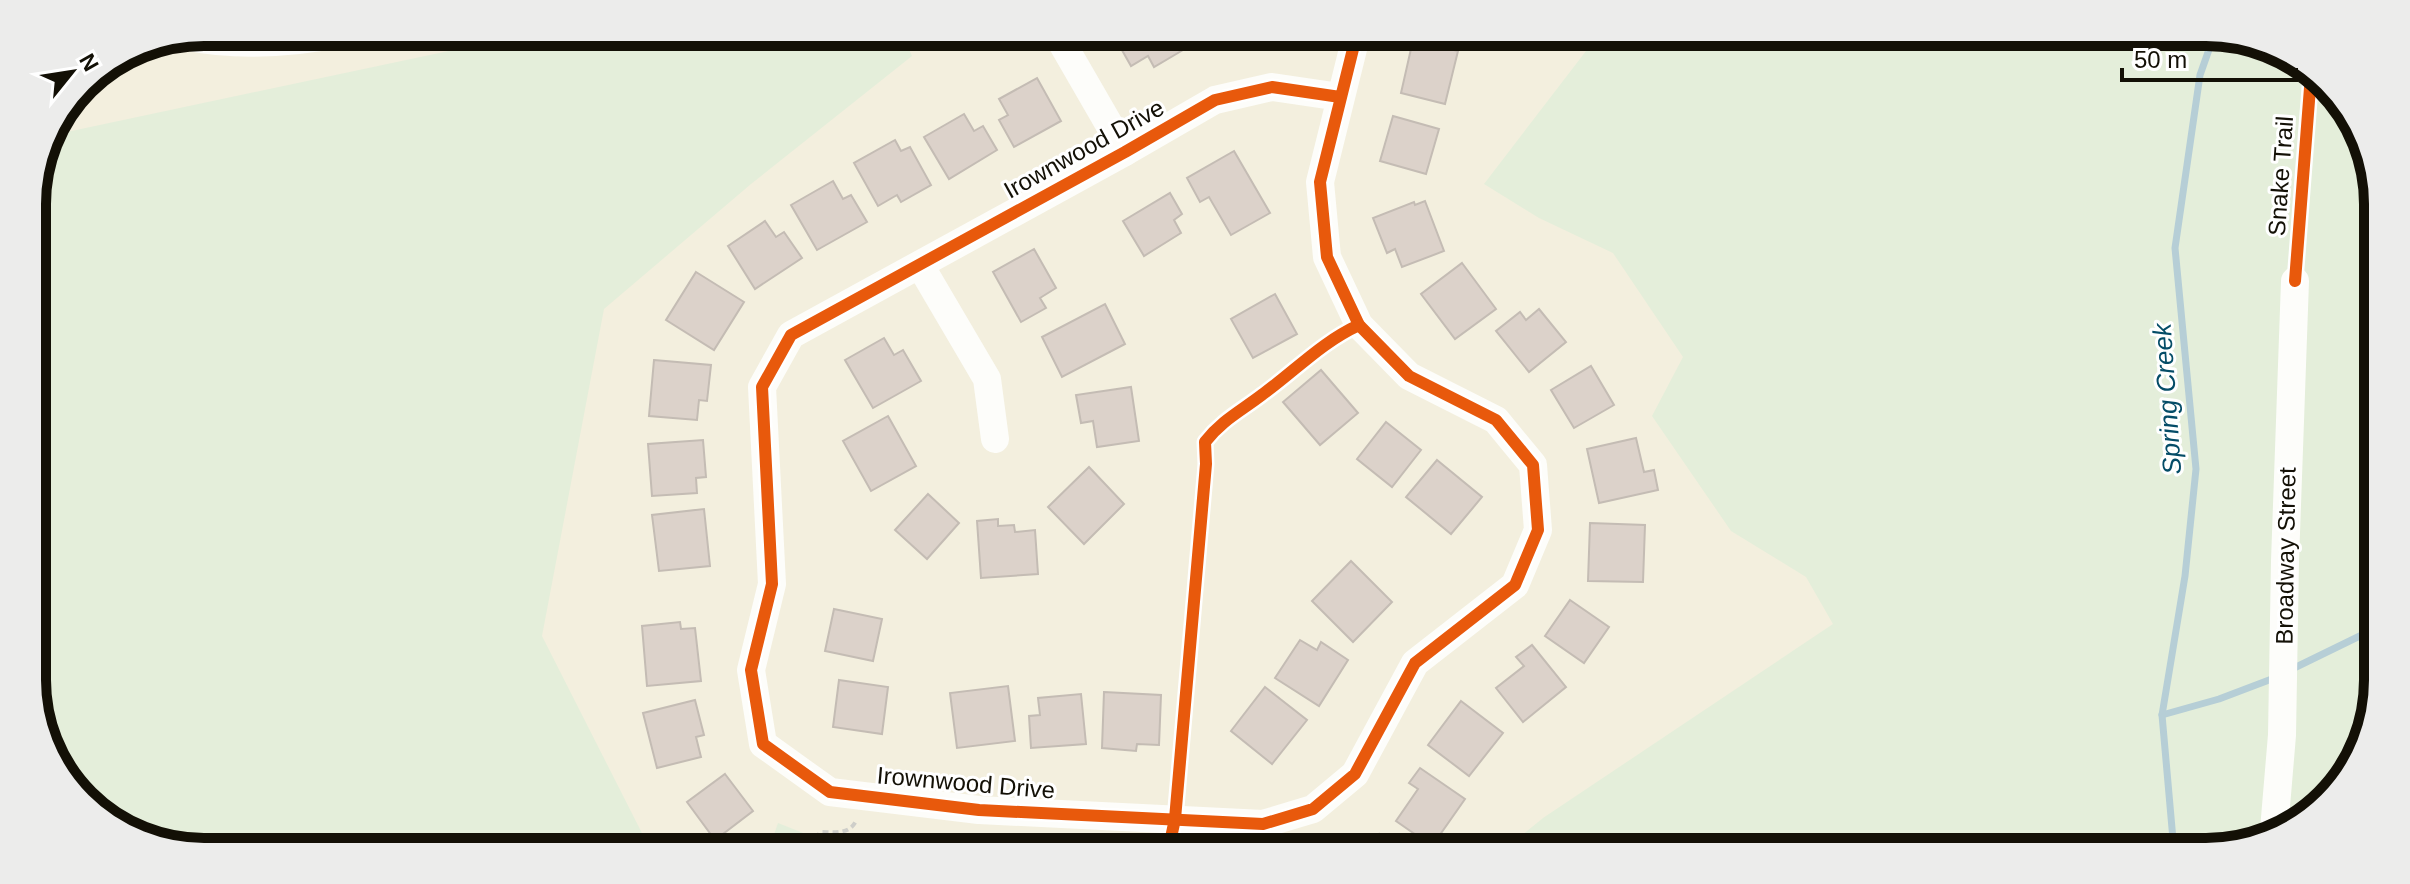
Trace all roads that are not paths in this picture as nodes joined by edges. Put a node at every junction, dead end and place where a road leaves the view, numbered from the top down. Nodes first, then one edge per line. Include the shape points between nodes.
1 (1064, 46) edge
2 (1354, 46) edge
3 (1340, 97) junction
4 (1125, 152) junction
5 (920, 265) junction
6 (2295, 281) dead end
7 (995, 439) dead end
8 (2275, 822) edge

1 - 4 street
2 - 3 street, Irownwood Drive
3 - 4 street, Irownwood Drive via 1272,87 1215,100
3 - 5 street, Irownwood Drive via 1320,182 1327,257 1359,325 1409,376 1496,420 1533,465 1538,530 1515,585 1415,663 1355,774 1313,809 1263,824 979,810 830,792 763,744 751,670 772,584 762,387 791,335
4 - 5 street, Irownwood Drive
5 - 7 street via 987,379
6 - 8 street, Broadway Street via 2282,735

